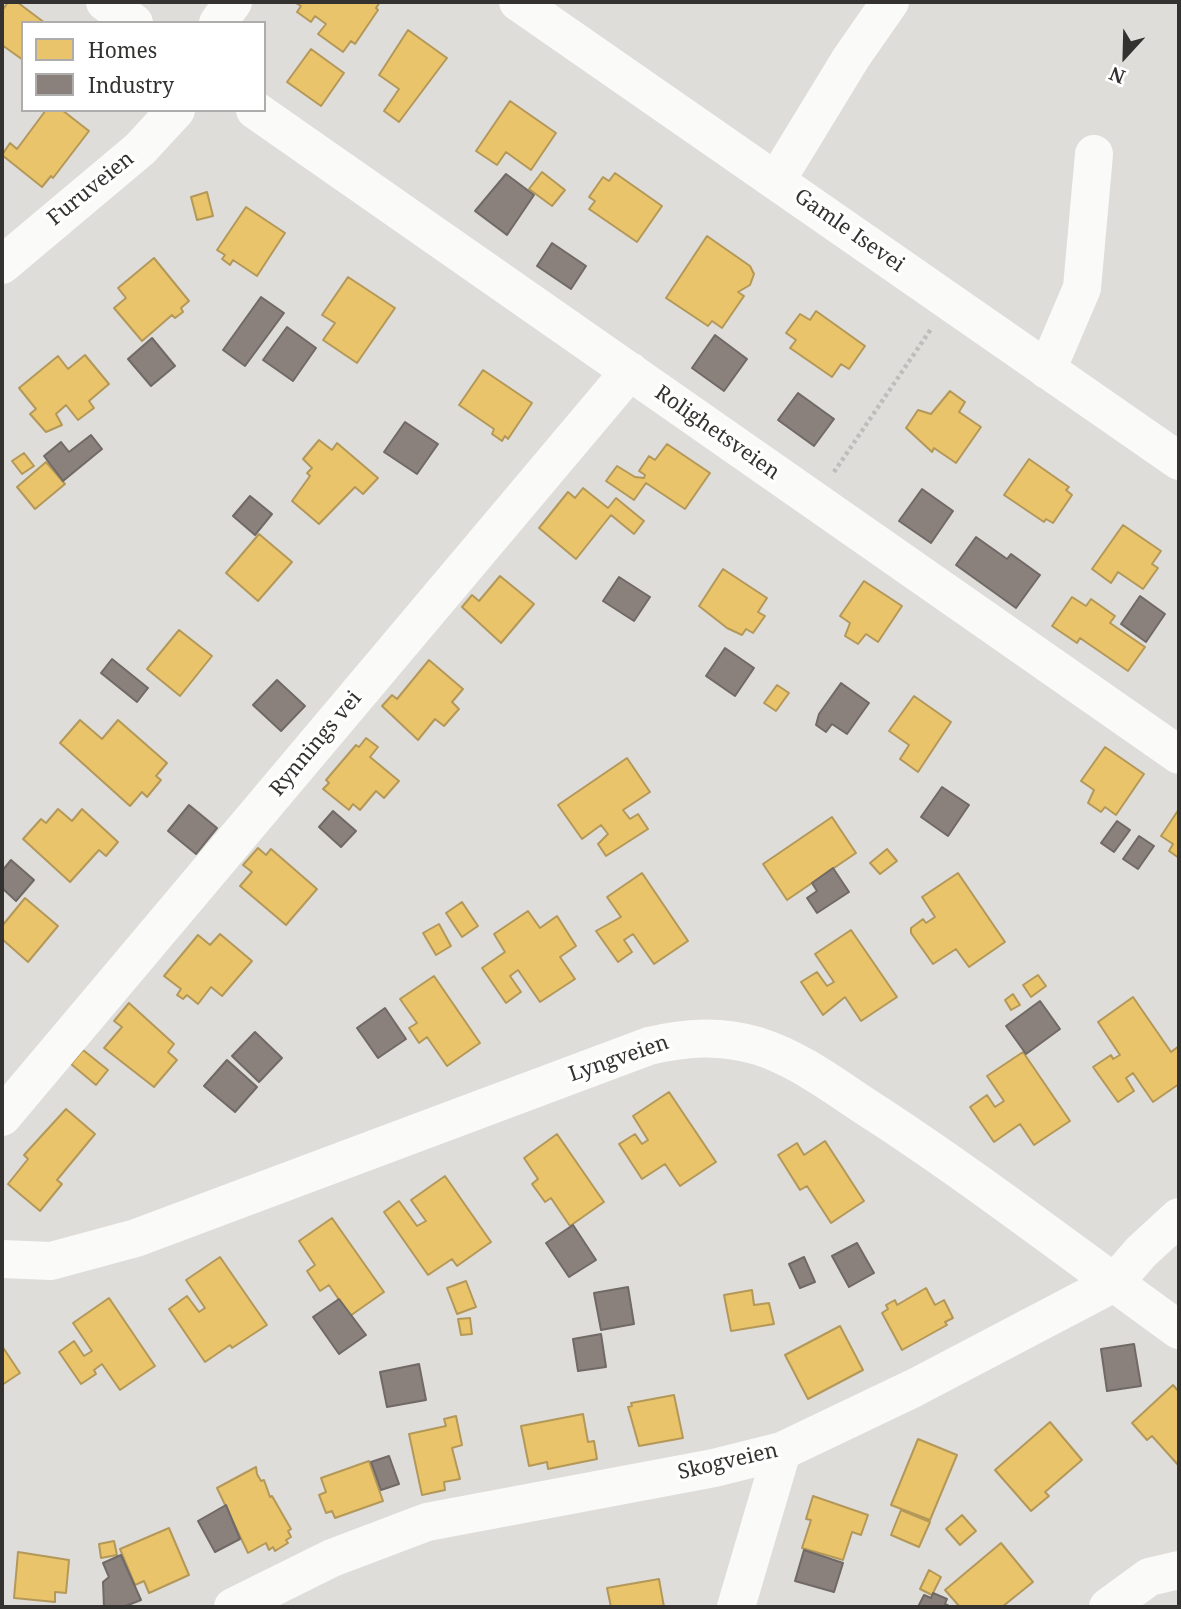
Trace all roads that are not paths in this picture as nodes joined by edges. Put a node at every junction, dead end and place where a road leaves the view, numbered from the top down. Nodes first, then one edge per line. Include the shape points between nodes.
1 (105, 2) edge
2 (233, 2) edge
3 (518, 2) edge
4 (890, 2) edge
5 (131, 21) edge
6 (219, 21) edge
7 (174, 112) edge
8 (258, 112) edge
9 (1094, 154) dead end
10 (776, 181) junction
11 (2, 265) edge
12 (1047, 370) junction
13 (629, 371) junction
14 (1179, 461) edge
15 (1179, 755) edge
16 (2, 1117) edge
17 (1179, 1217) edge
18 (2, 1259) edge
19 (1114, 1283) junction
20 (1179, 1330) edge
21 (782, 1451) junction
22 (1179, 1570) edge
23 (233, 1607) edge
24 (736, 1607) edge
25 (1108, 1607) edge

1 - 5 street
2 - 6 street
3 - 10 street, Gamle Isevei
4 - 10 street
7 - 11 street, Furuveien via 139,149
8 - 13 street, Rolighetsveien
9 - 12 street via 1082,288
10 - 12 street, Gamle Isevei
12 - 14 street, Gamle Isevei
13 - 15 street, Rolighetsveien
13 - 16 street, Rynnings vei
17 - 19 street, Skogveien
18 - 19 street, Lyngveien via 51,1261 136,1238 624,1055 681,1039 709,1037 758,1046 797,1062 906,1133
19 - 20 street, Lyngveien
19 - 21 street, Skogveien
21 - 23 street, Skogveien via 427,1522 332,1559
21 - 24 street
22 - 25 street via 1149,1577

